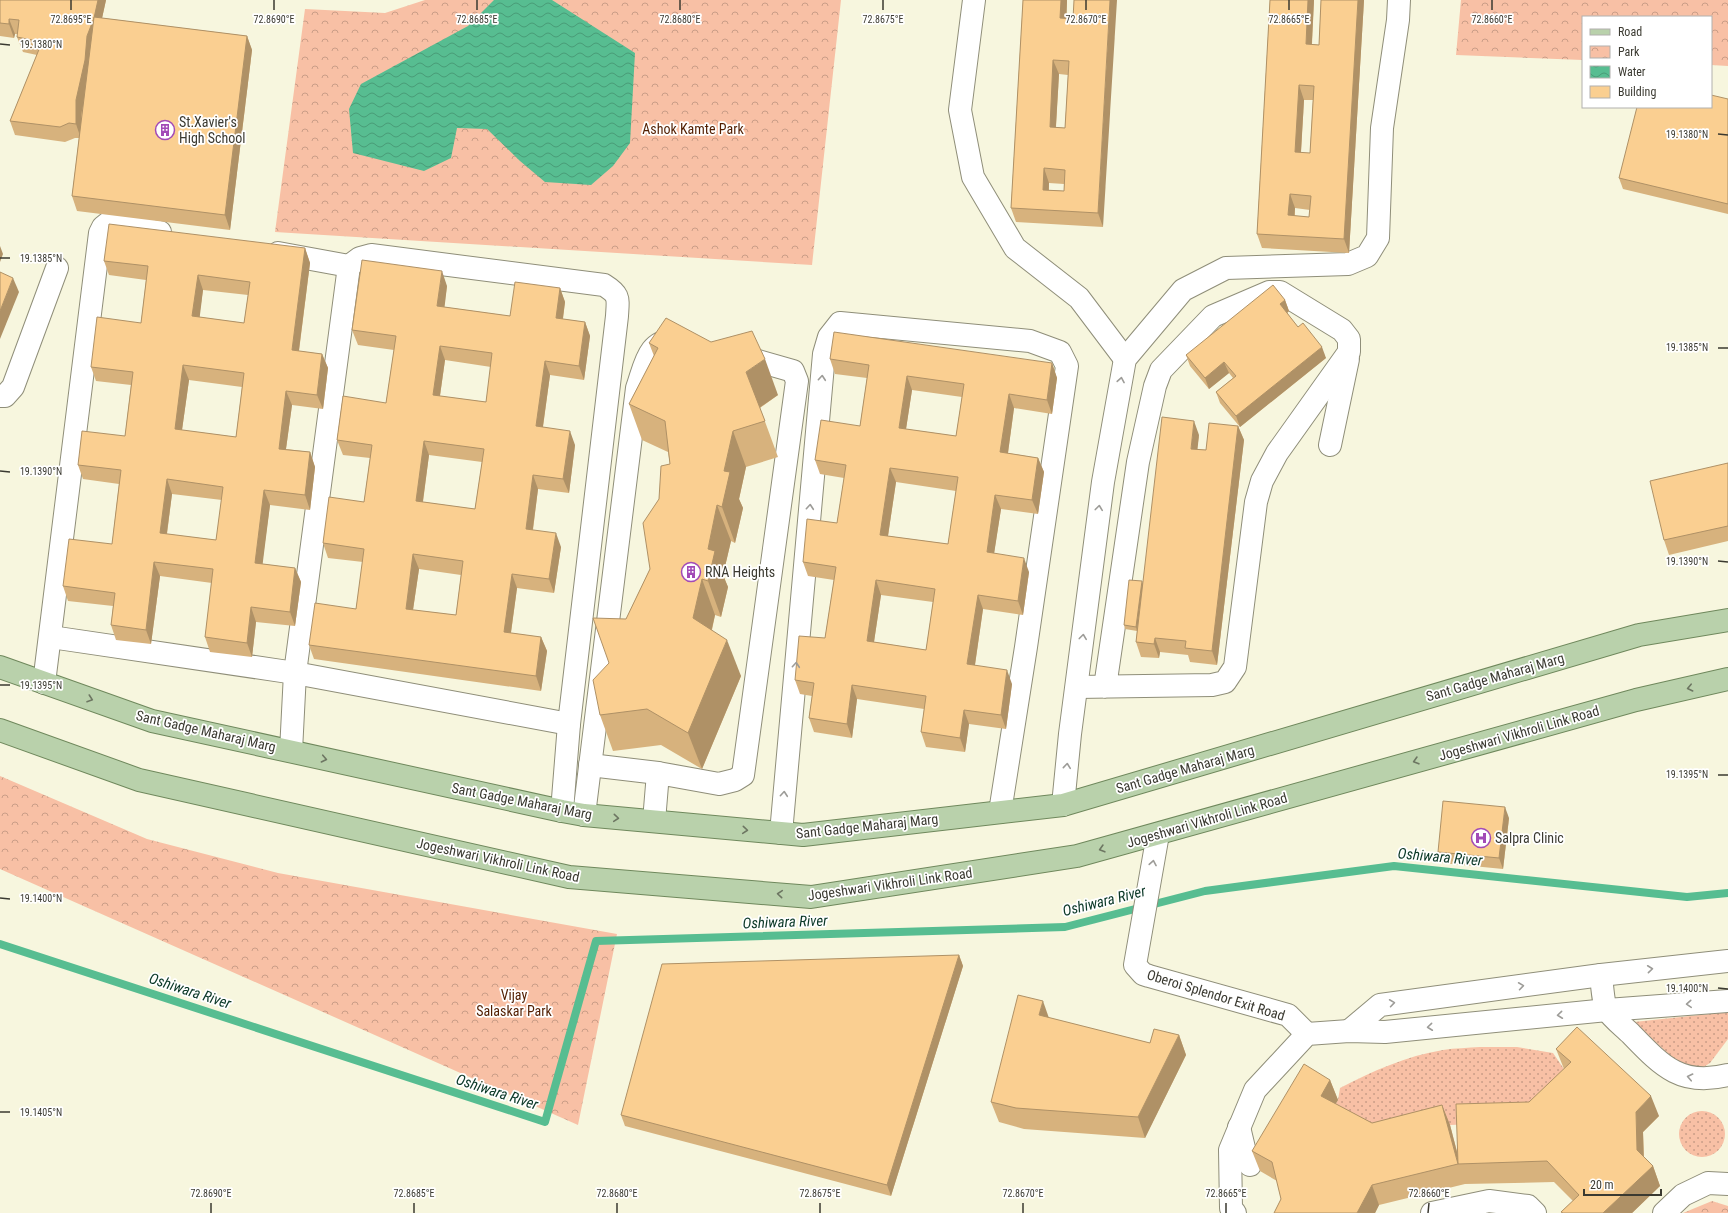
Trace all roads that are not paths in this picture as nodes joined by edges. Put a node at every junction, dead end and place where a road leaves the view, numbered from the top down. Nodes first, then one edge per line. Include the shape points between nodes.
1 (974, 0) edge
2 (1399, 0) edge
3 (178, 235) edge
4 (256, 249) edge
5 (349, 266) junction
6 (57, 268) dead end
7 (698, 346) edge
8 (719, 351) edge
9 (1349, 352) junction
10 (1124, 359) junction
11 (0, 396) edge
12 (1330, 445) dead end
13 (1728, 620) edge
14 (51, 637) junction
15 (0, 667) edge
16 (295, 673) junction
17 (1728, 679) edge
18 (44, 683) junction
19 (1077, 687) junction
20 (1104, 687) junction
21 (569, 724) junction
22 (0, 730) edge
23 (291, 751) junction
24 (590, 765) junction
25 (658, 773) junction
26 (1063, 805) junction
27 (562, 811) junction
28 (1000, 812) junction
29 (584, 815) junction
30 (654, 821) junction
31 (781, 833) junction
32 (1158, 834) junction
33 (1728, 961) edge
34 (1601, 974) junction
35 (1728, 1001) edge
36 (1607, 1010) junction
37 (1349, 1031) junction
38 (1307, 1034) junction
39 (1728, 1075) edge
40 (1239, 1127) junction
41 (1250, 1165) dead end
42 (1728, 1184) edge
43 (1235, 1213) edge
44 (1432, 1213) edge
45 (1534, 1213) edge
46 (1664, 1213) edge

1 - 10 street via 960,110 972,177 1015,248 1079,298
2 - 10 street via 1382,128 1378,238 1367,256 1348,264 1226,268 1183,290
3 - 14 street via 108,223 100,232
4 - 5 street
5 - 16 street
5 - 21 street via 360,258 371,255 604,285 615,292 618,300 617,316
6 - 11 street via 13,387 5,396
7 - 24 street via 671,341 657,344 650,351 637,388
8 - 25 street via 794,371 797,381 743,775 719,784
9 - 12 street
9 - 20 street via 1277,453 1262,481 1256,502 1237,660 1231,675 1224,682 1212,685
9 - 20 street via 1349,339 1342,330 1280,292 1269,292 1213,316 1161,370 1138,462
19 -> 10 street via 1103,482
13 - 26 main road, Sant Gadge Maharaj Marg via 1639,635
14 - 16 street
14 - 18 street
15 - 18 main road, Sant Gadge Maharaj Marg
16 - 21 street
16 - 23 street
17 -> 32 main road, Jogeshwari Vikhroli Link Road via 1636,700
18 -> 23 main road, Sant Gadge Maharaj Marg via 152,721
19 - 20 street
26 -> 19 street
21 - 27 street
32 -> 22 main road, Jogeshwari Vikhroli Link Road via 1077,856 811,897 569,877 139,780
23 -> 27 main road, Sant Gadge Maharaj Marg
24 - 25 street
24 - 29 street
25 - 30 street
26 - 28 main road, Sant Gadge Maharaj Marg
27 - 29 main road, Sant Gadge Maharaj Marg
28 - 31 main road, Sant Gadge Maharaj Marg via 803,835
31 -> 28 street via 824,354 829,337 840,322 1030,341 1060,352 1067,366
29 -> 30 main road, Sant Gadge Maharaj Marg
30 -> 31 main road, Sant Gadge Maharaj Marg
38 -> 32 street, Oberoi Splendor Exit Road via 1288,1015 1143,974 1135,966
34 -> 33 street
34 - 36 street
37 -> 34 street via 1380,1005
35 -> 36 street
36 -> 37 street via 1385,1032
39 -> 36 street via 1712,1079 1689,1078 1670,1070 1645,1049
37 - 38 street
38 - 40 street via 1255,1090
40 - 41 street
40 - 43 street via 1230,1150 1232,1208
42 - 46 street via 1708,1183 1683,1194
44 - 45 street via 1489,1201 1528,1206

